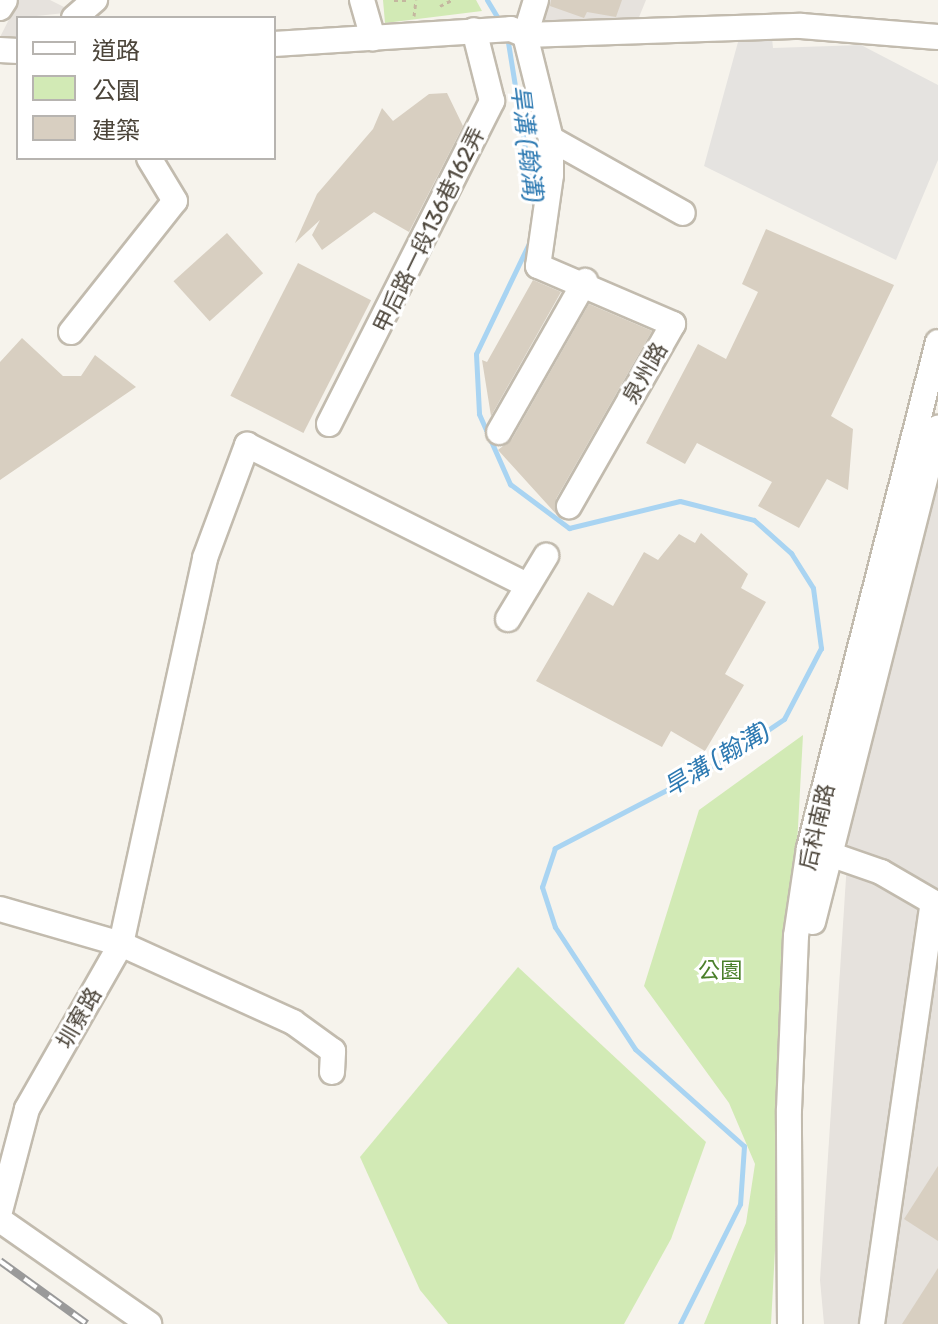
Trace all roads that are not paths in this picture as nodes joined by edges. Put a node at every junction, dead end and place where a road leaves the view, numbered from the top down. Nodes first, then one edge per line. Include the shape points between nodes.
1 (5, 0) edge
2 (95, 0) edge
3 (362, 0) edge
4 (536, 0) edge
5 (0, 8) edge
6 (76, 16) edge
7 (501, 31) junction
8 (938, 37) edge
9 (373, 38) junction
10 (276, 44) edge
11 (551, 139) junction
12 (150, 160) edge
13 (683, 213) dead end
14 (585, 281) junction
15 (71, 332) dead end
16 (938, 342) edge
17 (329, 424) dead end
18 (938, 428) edge
19 (499, 432) dead end
20 (569, 506) dead end
21 (928, 518) edge
22 (546, 556) dead end
23 (528, 586) junction
24 (508, 619) dead end
25 (818, 850) junction
26 (935, 903) edge
27 (0, 909) edge
28 (121, 944) junction
29 (332, 1072) dead end
30 (0, 1211) edge
31 (0, 1220) edge
32 (149, 1324) edge
33 (790, 1324) edge
34 (802, 1324) edge
35 (872, 1324) edge

1 - 5 street
2 - 6 street
3 - 9 street
4 - 7 street
7 - 8 street via 801,26
7 - 9 street
7 - 11 street, 泉州路
7 - 17 street, 甲后路一段136巷162弄 via 492,101
9 - 10 street
11 - 13 street
11 - 14 street, 泉州路 via 538,266
12 - 15 street via 175,201
14 - 19 street
14 - 20 street, 泉州路 via 673,324
16 - 25 street, 后科南路
18 - 21 street, 后科南路
21 - 25 street, 后科南路
22 - 23 street
23 - 24 street
23 - 28 street, 圳寮路 via 247,445 205,558
25 - 26 street
25 - 33 street, 后科南路 via 792,1047
25 - 34 street, 后科南路 via 805,1016
26 - 35 street
27 - 28 street
28 - 29 street via 293,1022 333,1051
28 - 30 street, 圳寮路 via 27,1109
31 - 32 street

